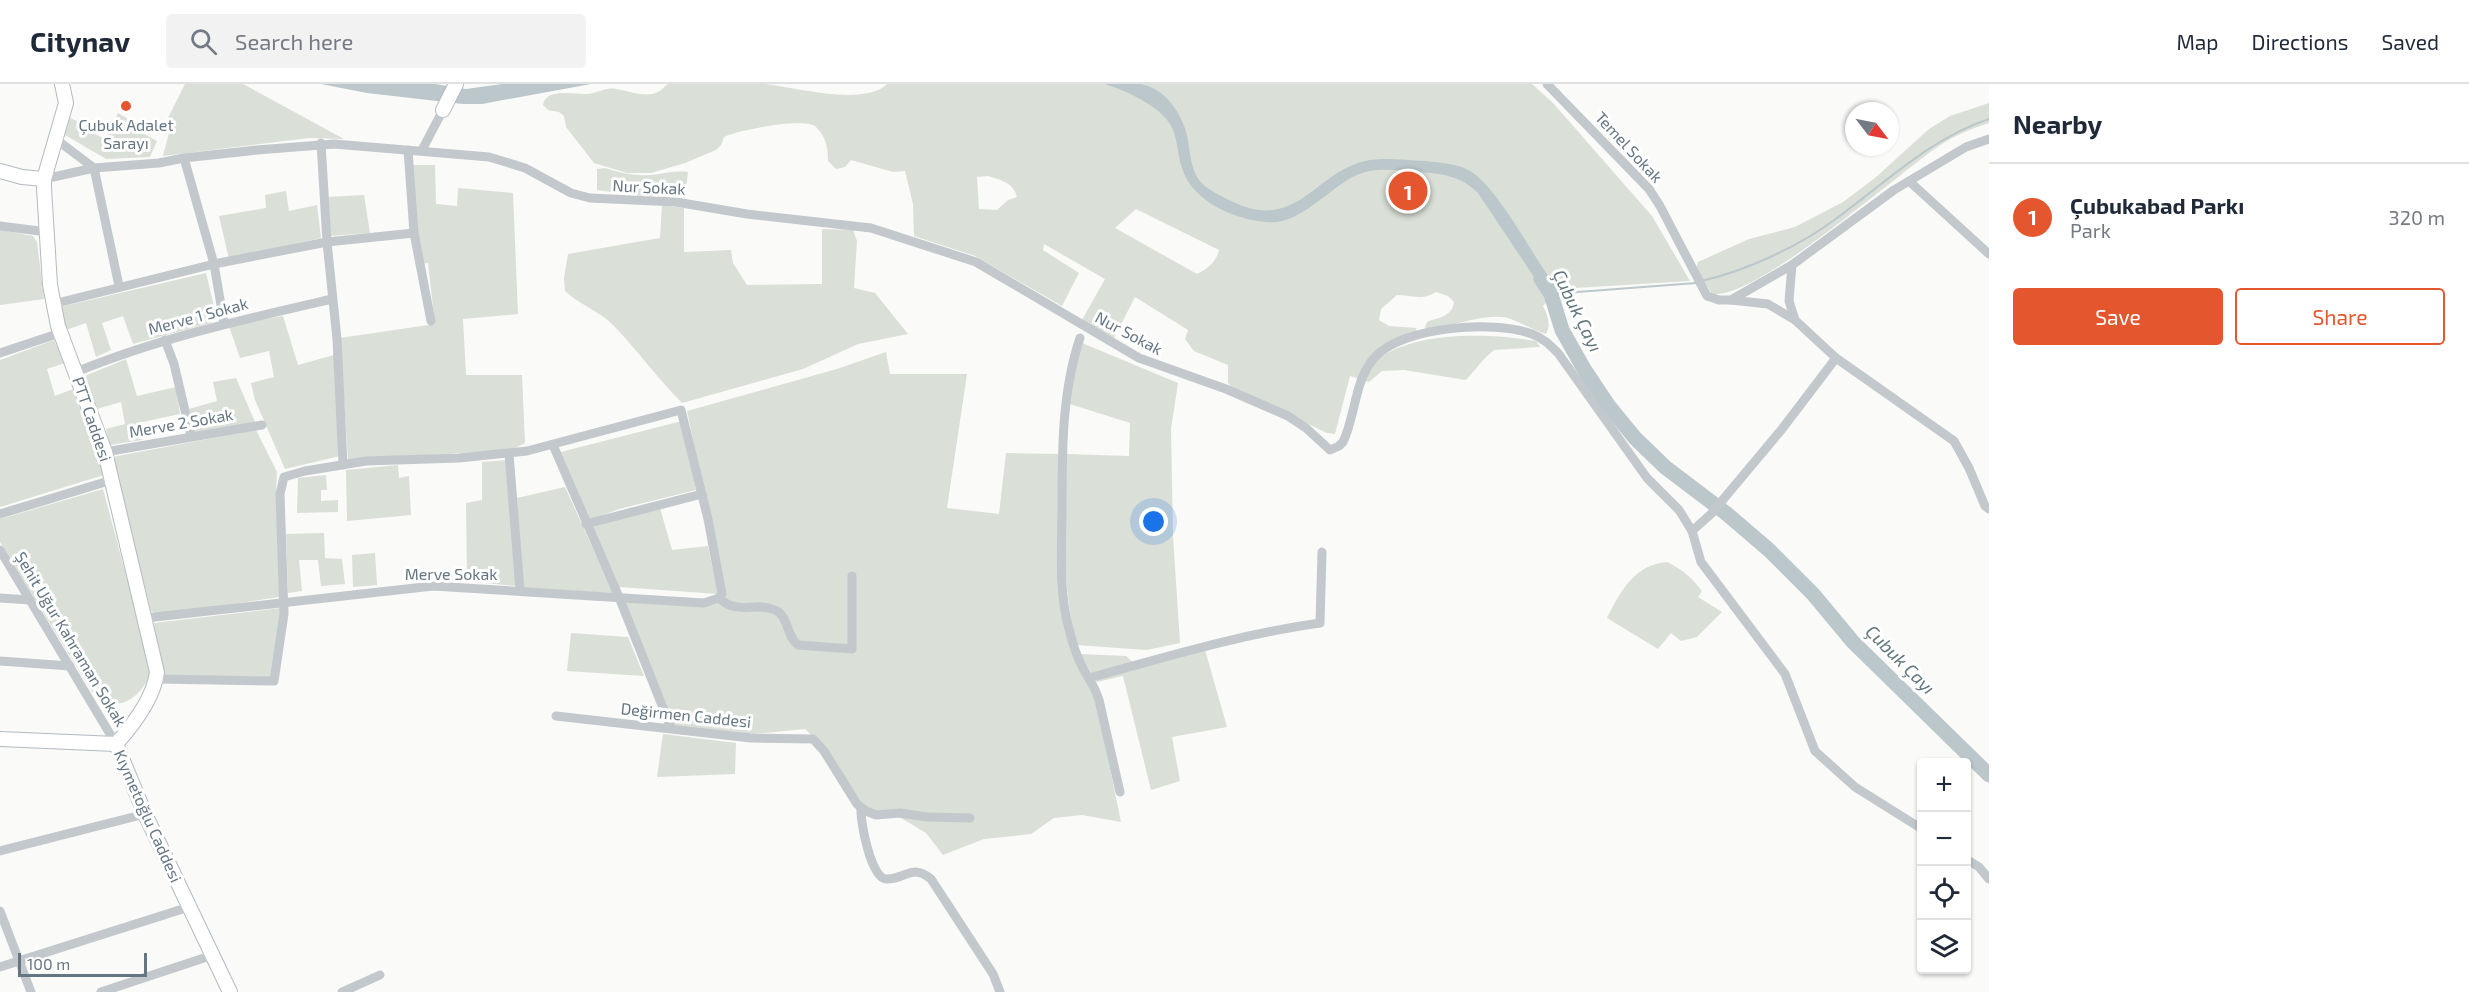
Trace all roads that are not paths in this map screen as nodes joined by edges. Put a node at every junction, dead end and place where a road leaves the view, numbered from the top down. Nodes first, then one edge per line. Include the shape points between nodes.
1 (62, 84) edge
2 (456, 84) edge
3 (1547, 84) edge
4 (443, 110) joint
5 (1989, 139) edge
6 (57, 140) junction
7 (321, 143) junction
8 (408, 150) junction
9 (422, 150) junction
10 (184, 158) junction
11 (94, 168) junction
12 (0, 171) edge
13 (44, 179) junction
14 (1909, 181) junction
15 (0, 226) edge
16 (47, 231) junction
17 (414, 233) junction
18 (327, 242) junction
19 (1989, 254) edge
20 (214, 264) junction
21 (1792, 265) junction
22 (119, 286) junction
23 (332, 299) junction
24 (1731, 300) junction
25 (53, 304) junction
26 (1795, 320) junction
27 (431, 321) dead end
28 (224, 323) junction
29 (60, 333) junction
30 (1080, 338) dead end
31 (165, 340) junction
32 (0, 353) edge
33 (1836, 358) junction
34 (76, 372) junction
35 (262, 424) dead end
36 (191, 436) junction
37 (553, 445) junction
38 (105, 452) junction
39 (509, 454) junction
40 (343, 465) junction
41 (112, 480) junction
42 (702, 494) junction
43 (1989, 509) edge
44 (0, 514) edge
45 (586, 524) junction
46 (1692, 531) junction
47 (0, 550) edge
48 (1322, 552) dead end
49 (852, 576) dead end
50 (520, 590) junction
51 (619, 597) junction
52 (0, 598) edge
53 (719, 598) junction
54 (30, 600) junction
55 (284, 602) junction
56 (146, 618) junction
57 (0, 661) edge
58 (70, 666) junction
59 (1089, 678) junction
60 (156, 679) junction
61 (556, 716) dead end
62 (672, 728) junction
63 (0, 739) edge
64 (116, 744) junction
65 (1120, 792) dead end
66 (861, 808) junction
67 (145, 814) junction
68 (970, 818) dead end
69 (1917, 826) edge
70 (0, 851) edge
71 (1971, 862) edge
72 (1989, 879) edge
73 (189, 907) junction
74 (0, 912) edge
75 (213, 956) junction
76 (18, 961) junction
77 (0, 967) edge
78 (380, 975) dead end
79 (32, 992) edge
80 (101, 992) edge
81 (230, 992) edge
82 (342, 992) edge
83 (1000, 992) edge

1 - 6 street, PTT Caddesi via 66,103
2 - 4 street
3 - 24 street, Temel Sokak via 1649,189 1707,296
4 - 9 street
5 - 14 street via 1966,147
6 - 11 street
6 - 13 street, PTT Caddesi
7 - 8 street, Nur Sokak
7 - 10 street, Nur Sokak
7 - 18 street
8 - 9 street, Nur Sokak
8 - 17 street
9 - 46 street, Nur Sokak via 508,161 571,193 590,198 676,202 757,216 861,227 904,237 976,262 1139,358 1288,416 1326,447 1334,449 1347,434 1362,378 1380,352 1413,337 1453,327 1494,327 1531,333 1558,353 1654,488 1673,502
10 - 11 street, Nur Sokak
10 - 20 street
11 - 13 street, Nur Sokak
11 - 22 street
12 - 13 street
13 - 16 street, PTT Caddesi
14 - 19 street
14 - 21 street
15 - 16 street
16 - 25 street, PTT Caddesi
17 - 18 street
17 - 27 street
18 - 20 street
18 - 23 street
20 - 22 street
20 - 28 street
21 - 24 street
21 - 26 street via 1789,301
22 - 25 street
23 - 28 street, Merve 1 Sokak
23 - 40 street
24 - 26 street via 1768,304
25 - 29 street, PTT Caddesi
26 - 33 street
28 - 31 street, Merve 1 Sokak
29 - 32 street
29 - 34 street, PTT Caddesi
30 - 59 street via 1068,395 1061,543 1068,627
31 - 34 street, Merve 1 Sokak
31 - 36 street
33 - 43 street via 1954,441
33 - 46 street via 1782,429
34 - 38 street, PTT Caddesi
35 - 36 street, Merve 2 Sokak
36 - 38 street, Merve 2 Sokak
37 - 39 street
37 - 42 street via 681,410
37 - 45 street
38 - 41 street, PTT Caddesi
39 - 40 street
39 - 50 street
40 - 55 street via 284,477 280,494
41 - 44 street
41 - 56 street, PTT Caddesi
42 - 45 street
42 - 53 street via 722,594
45 - 51 street
46 - 69 street via 1701,562 1785,674 1815,751 1856,787
47 - 54 street, Şehit Uğur Kahraman Sokak
48 - 59 street via 1320,623 1232,639
49 - 53 street via 852,649 798,645 790,638 782,615 776,610 731,607
50 - 51 street, Merve Sokak
50 - 55 street, Merve Sokak via 433,585
51 - 53 street, Merve Sokak via 704,603
51 - 62 street
52 - 54 street
54 - 58 street, Şehit Uğur Kahraman Sokak
55 - 56 street, Merve Sokak
55 - 60 street via 283,634 274,681
56 - 60 street, PTT Caddesi via 157,666
57 - 58 street
58 - 64 street, Şehit Uğur Kahraman Sokak
59 - 65 street via 1099,700
60 - 64 street
61 - 62 street, Değirmen Caddesi
62 - 66 street, Değirmen Caddesi via 751,738 813,739
63 - 64 street, Kıymetoğlu Caddesi
64 - 67 street, Kıymetoğlu Caddesi
66 - 68 street via 876,815
66 - 83 street via 870,860 877,874 889,879 913,871 931,879 993,974
67 - 70 street
67 - 73 street, Kıymetoğlu Caddesi
71 - 72 street
73 - 75 street, Kıymetoğlu Caddesi
73 - 76 street
74 - 76 street
75 - 80 street
75 - 81 street, Kıymetoğlu Caddesi
76 - 77 street
76 - 79 street
78 - 82 street

